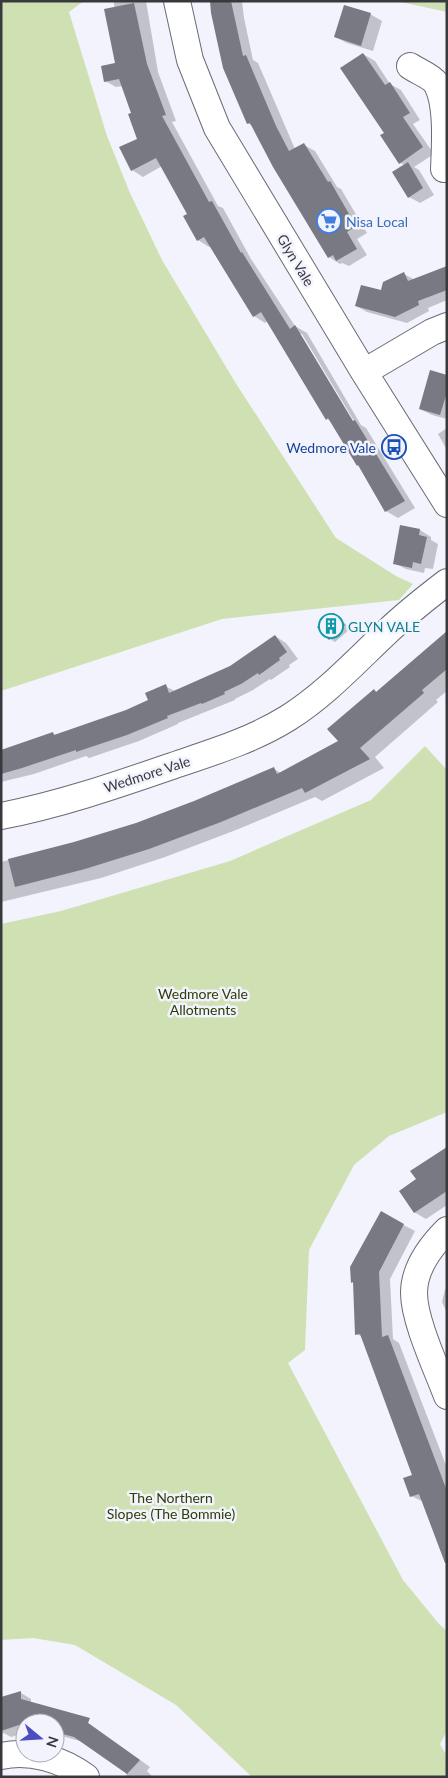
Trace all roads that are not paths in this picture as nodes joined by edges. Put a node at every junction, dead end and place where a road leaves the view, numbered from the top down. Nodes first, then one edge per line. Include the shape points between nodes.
1 (177, 1) edge
2 (410, 66) dead end
3 (446, 107) edge
4 (444, 169) dead end
5 (447, 326) edge
6 (364, 372) junction
7 (447, 504) edge
8 (447, 582) edge
9 (1, 816) edge
10 (447, 1230) edge
11 (447, 1396) edge
12 (1, 1756) edge
13 (86, 1777) edge

1 - 6 street, Glyn Vale via 190,60 216,128
2 - 3 street via 435,82
3 - 4 street
5 - 6 street
6 - 7 street, Glyn Vale
8 - 9 street, Wedmore Vale via 387,631 323,692 289,717 258,734 124,782
10 - 11 street via 431,1247 420,1268 414,1293 419,1321
12 - 13 street via 38,1755 68,1765

